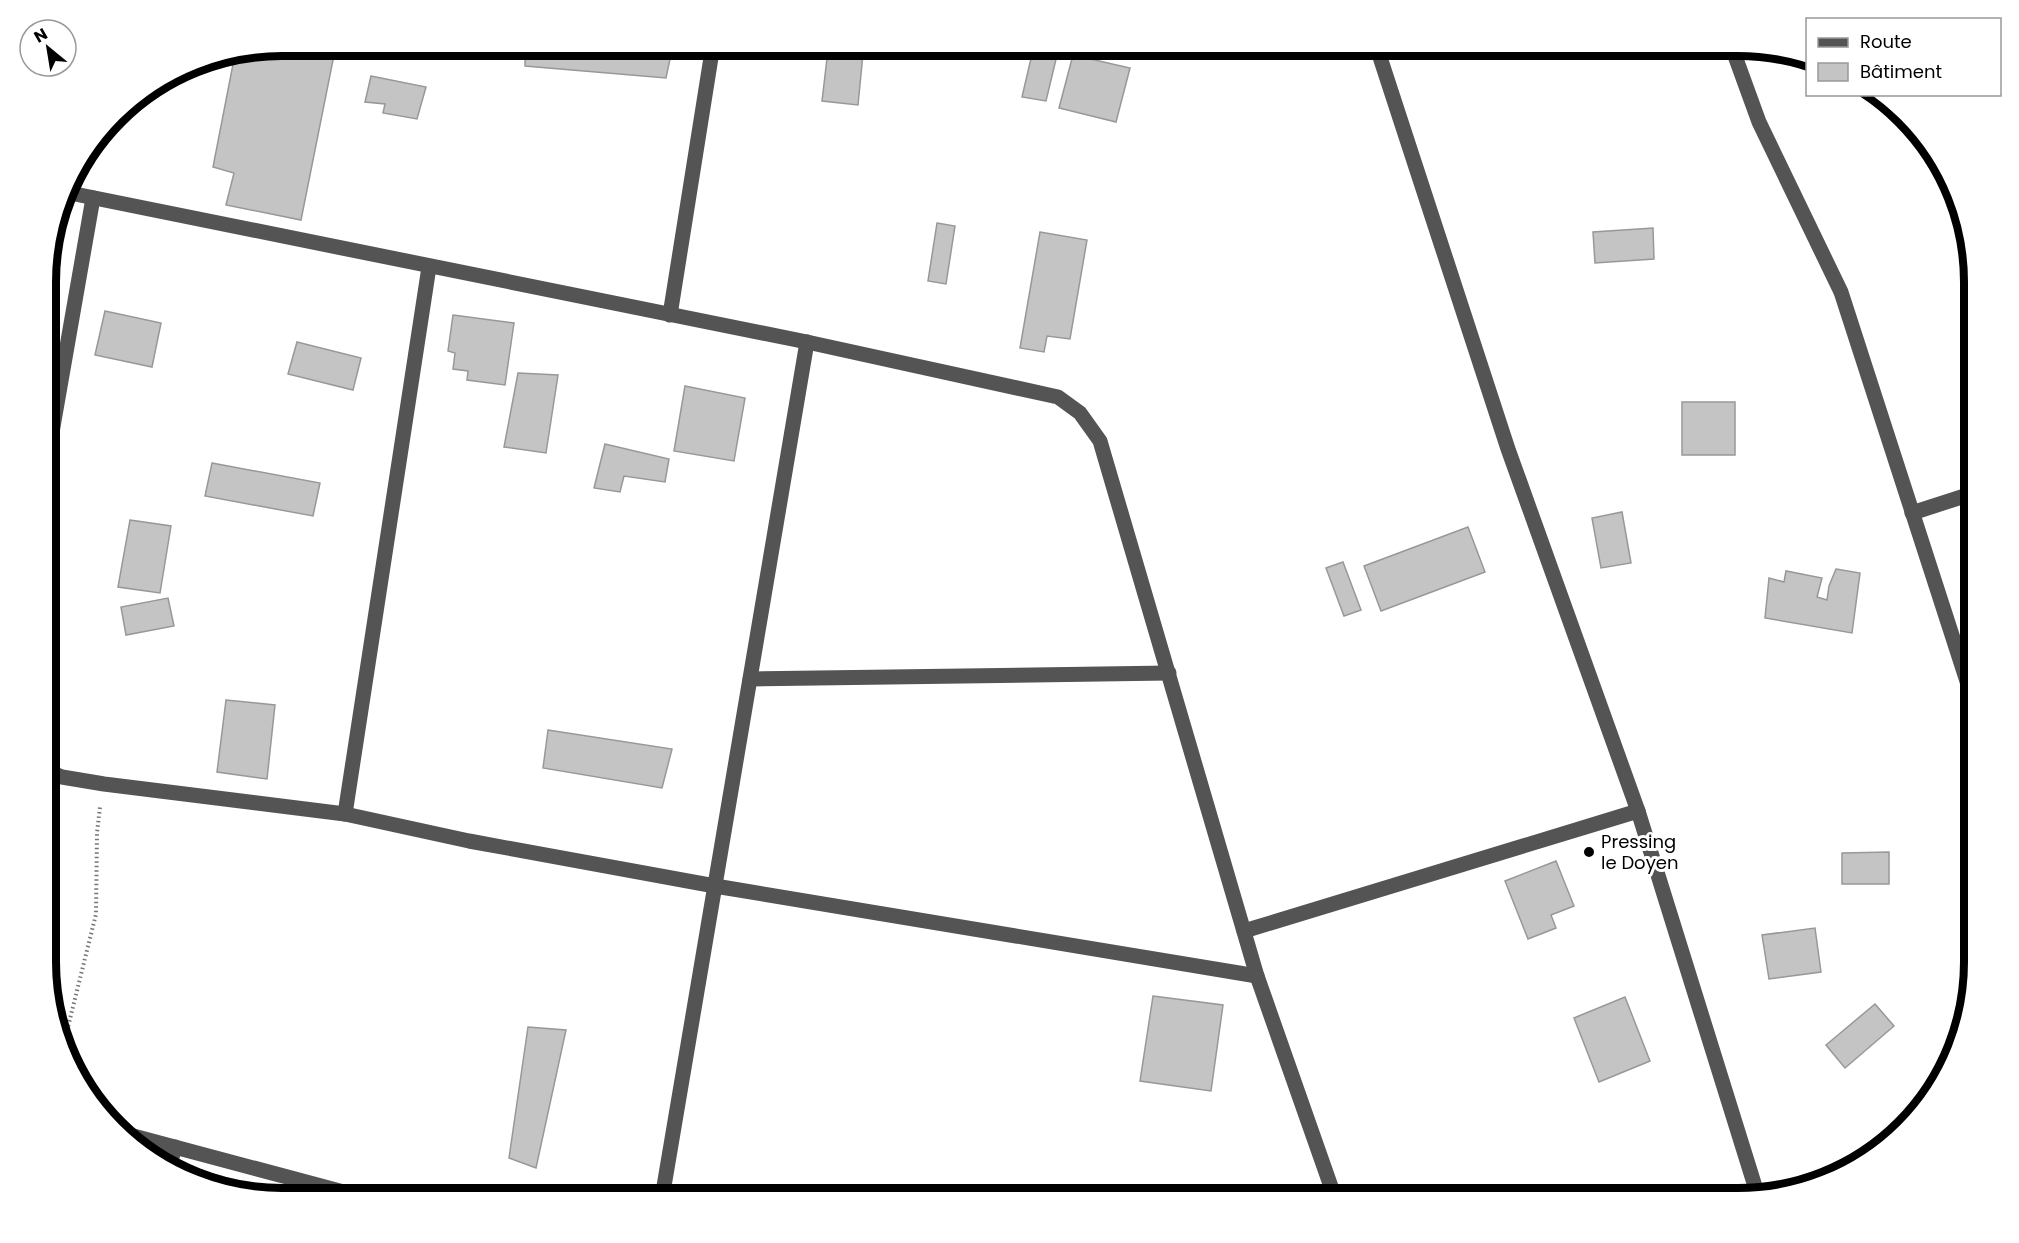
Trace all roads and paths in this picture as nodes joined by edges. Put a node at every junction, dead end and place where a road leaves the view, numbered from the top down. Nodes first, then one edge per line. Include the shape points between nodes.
1 (712, 56) edge
2 (1380, 56) edge
3 (1735, 56) edge
4 (74, 194) edge
5 (93, 198) junction
6 (429, 267) junction
7 (670, 315) junction
8 (807, 342) junction
9 (56, 410) edge
10 (1964, 496) edge
11 (1912, 513) junction
12 (1964, 672) edge
13 (1169, 673) junction
14 (750, 679) junction
15 (56, 775) edge
16 (104, 784) junction
17 (1638, 811) junction
18 (345, 814) junction
19 (716, 886) junction
20 (1244, 931) junction
21 (1257, 976) junction
22 (67, 1031) edge
23 (141, 1138) edge
24 (175, 1147) junction
25 (172, 1158) edge
26 (1755, 1187) edge
27 (329, 1188) edge
28 (664, 1188) edge
29 (1331, 1188) edge

1 - 7 street
2 - 17 street via 1508,449
3 - 11 street via 1759,122 1841,292
4 - 5 street
5 - 6 street
5 - 9 street
6 - 7 street
6 - 18 street
7 - 8 street
8 - 13 street via 1058,397 1080,413 1100,441
8 - 14 street
10 - 11 street
11 - 12 street
13 - 14 street
13 - 20 street
14 - 19 street
15 - 16 street
16 - 18 street
16 - 22 path via 97,833 96,914
17 - 20 street
17 - 26 street
18 - 19 street
19 - 21 street
19 - 28 street
20 - 21 street
21 - 29 street
23 - 24 street
24 - 25 street
24 - 27 street

